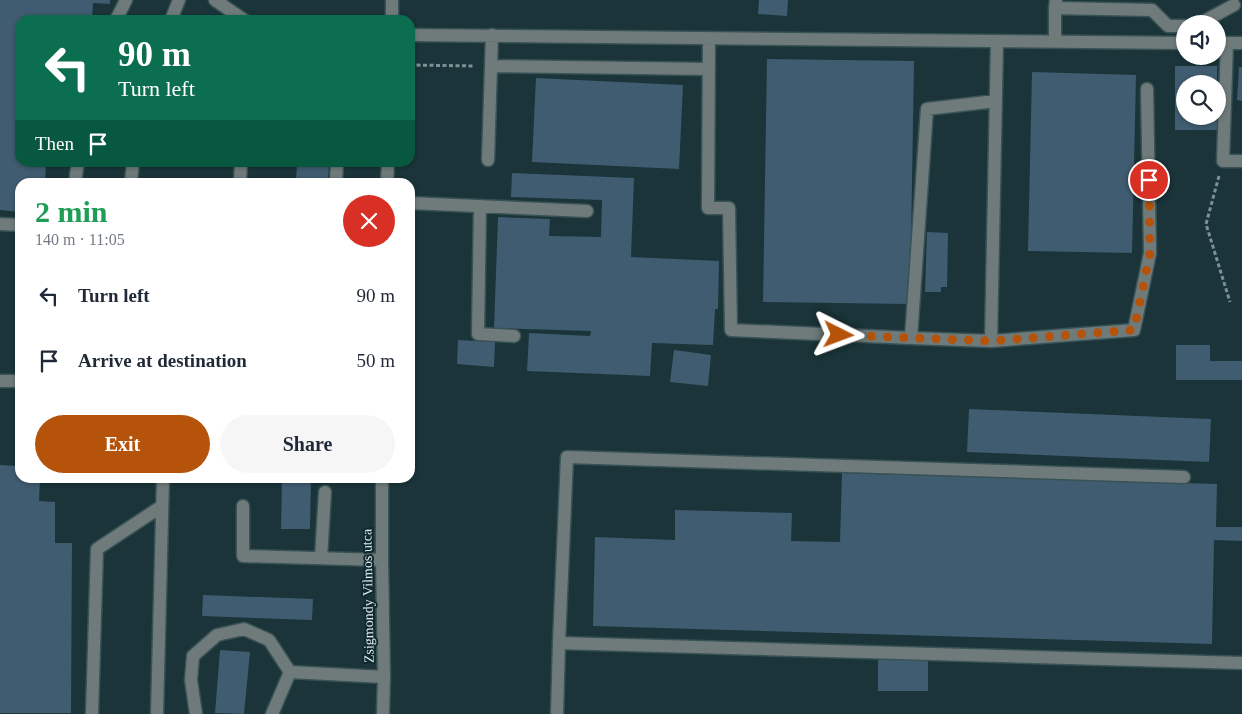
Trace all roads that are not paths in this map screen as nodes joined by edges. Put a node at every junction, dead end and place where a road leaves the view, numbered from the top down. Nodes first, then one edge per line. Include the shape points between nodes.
1 (126, 0) edge
2 (179, 0) edge
3 (215, 0) edge
4 (392, 0) edge
5 (1236, 3) edge
6 (1056, 4) edge
7 (118, 15) edge
8 (173, 15) edge
9 (237, 15) edge
10 (392, 15) edge
11 (1215, 15) edge
12 (1176, 26) edge
13 (415, 34) edge
14 (492, 35) junction
15 (709, 38) junction
16 (997, 41) junction
17 (1055, 42) junction
18 (1176, 42) edge
19 (1226, 43) edge
20 (1242, 43) edge
21 (1222, 65) edge
22 (491, 66) junction
23 (709, 69) junction
24 (1148, 89) dead end
25 (996, 101) junction
26 (488, 160) dead end
27 (1242, 161) edge
28 (415, 203) edge
29 (480, 206) junction
30 (587, 211) dead end
31 (0, 224) edge
32 (15, 225) edge
33 (514, 336) dead end
34 (911, 338) junction
35 (991, 341) junction
36 (0, 381) edge
37 (15, 381) edge
38 (1184, 476) dead end
39 (163, 483) edge
40 (382, 483) edge
41 (325, 492) dead end
42 (162, 506) junction
43 (243, 506) dead end
44 (321, 558) junction
45 (382, 560) junction
46 (559, 643) junction
47 (1242, 663) edge
48 (290, 672) junction
49 (384, 677) junction
50 (92, 714) edge
51 (157, 714) edge
52 (196, 714) edge
53 (272, 714) edge
54 (383, 714) edge
55 (557, 714) edge

1 - 7 street
2 - 8 street
3 - 9 street
4 - 10 street
5 - 11 street
6 - 12 street via 1152,10 1168,26
6 - 17 street
13 - 14 street
14 - 15 street
14 - 22 street
15 - 16 street
15 - 23 street
16 - 17 street
16 - 25 street
17 - 18 street
19 - 20 street
21 - 27 street via 1223,160
22 - 23 street
22 - 26 street
23 - 34 street via 708,208 729,208 731,330
24 - 35 street via 1150,253 1134,330
25 - 34 street via 927,109
25 - 35 street
28 - 29 street
29 - 30 street
29 - 33 street via 478,334
31 - 32 street
34 - 35 street
36 - 37 street
38 - 46 street via 567,457
39 - 42 street
40 - 45 street, Zsigmondy Vilmos utca
41 - 44 street
42 - 50 street via 97,550
42 - 51 street
43 - 44 street via 243,556
44 - 45 street
45 - 49 street, Zsigmondy Vilmos utca
46 - 47 street
46 - 55 street
48 - 49 street
48 - 52 street via 269,640 244,629 217,635 193,656 191,680
48 - 53 street
49 - 54 street, Zsigmondy Vilmos utca

